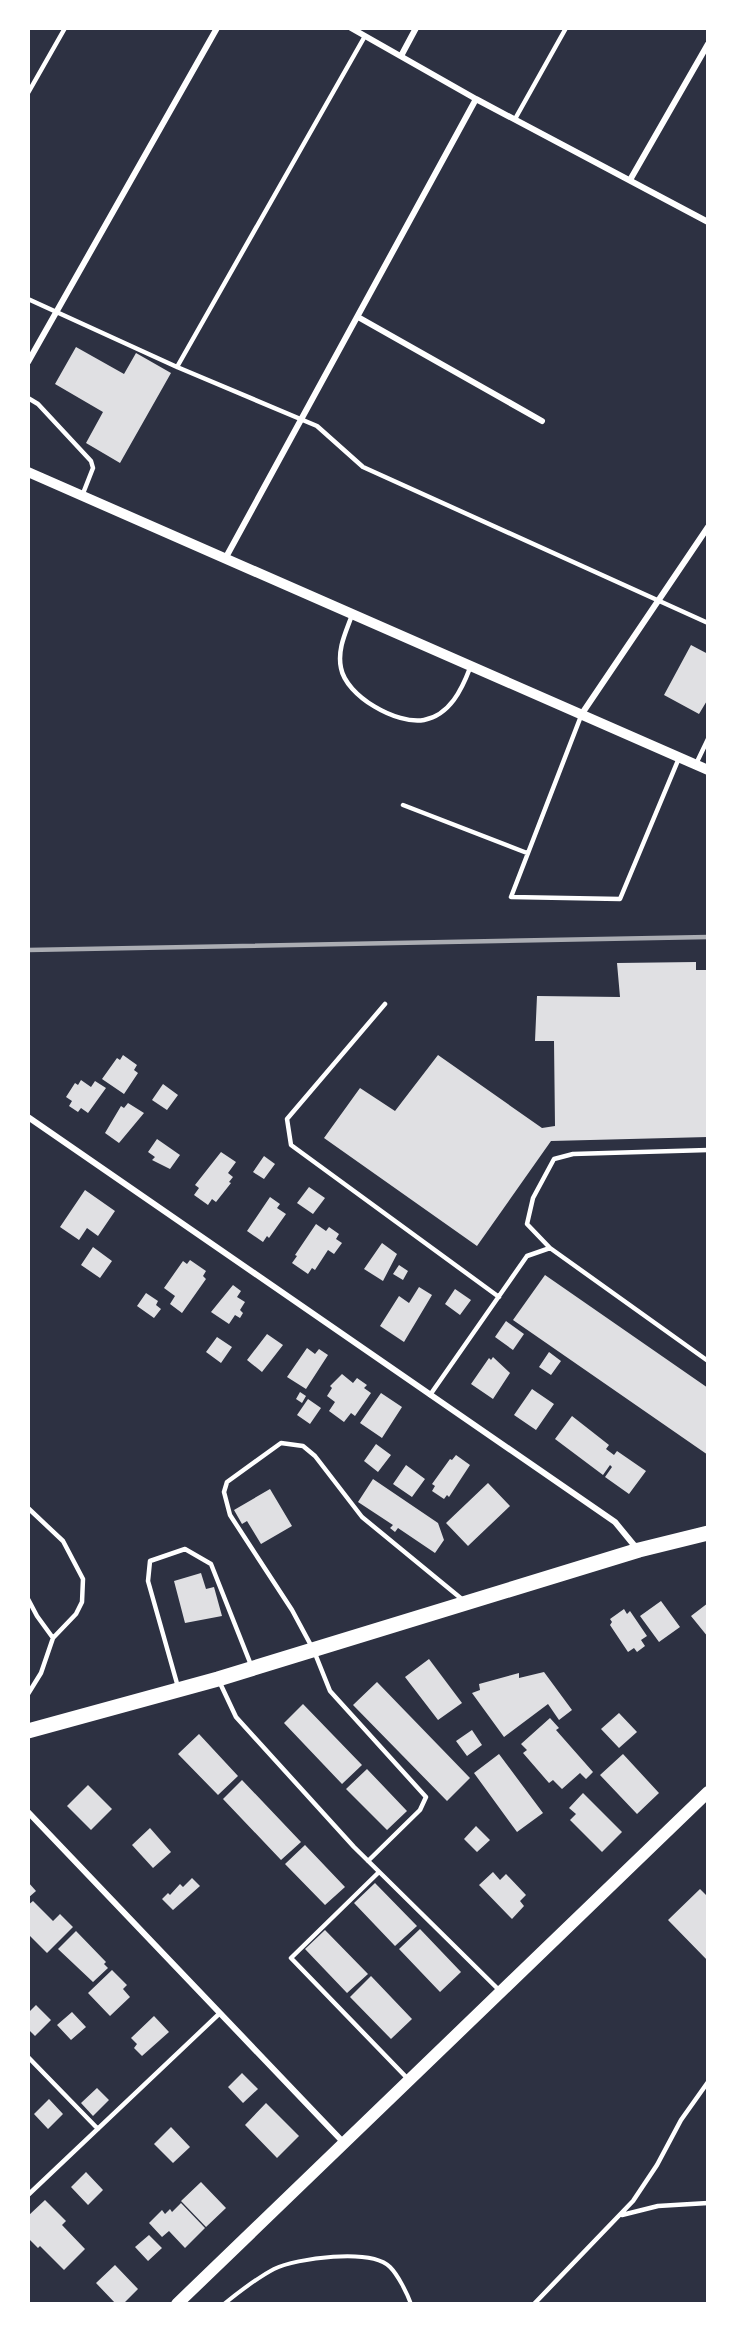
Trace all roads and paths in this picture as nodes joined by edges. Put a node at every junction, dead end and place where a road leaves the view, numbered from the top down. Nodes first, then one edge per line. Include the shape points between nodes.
1 (65, 28) edge
2 (217, 28) edge
3 (351, 28) edge
4 (416, 28) edge
5 (566, 28) edge
6 (364, 36) junction
7 (708, 44) edge
8 (401, 56) junction
9 (28, 93) edge
10 (476, 99) junction
11 (515, 119) junction
12 (630, 180) junction
13 (708, 222) edge
14 (28, 299) edge
15 (57, 313) junction
16 (358, 317) junction
17 (28, 362) edge
18 (177, 367) junction
19 (28, 398) edge
20 (299, 419) junction
21 (542, 421) dead end
22 (28, 472) edge
23 (82, 496) junction
24 (708, 527) edge
25 (225, 559) junction
26 (657, 602) junction
27 (352, 615) junction
28 (708, 623) edge
29 (470, 667) junction
30 (580, 716) junction
31 (708, 740) edge
32 (679, 758) junction
33 (696, 765) junction
34 (708, 770) edge
35 (403, 805) dead end
36 (527, 853) junction
37 (386, 1004) dead end
38 (28, 1117) edge
39 (708, 1150) edge
40 (550, 1248) junction
41 (499, 1297) junction
42 (708, 1361) edge
43 (430, 1395) junction
44 (28, 1508) edge
45 (708, 1533) edge
46 (639, 1550) junction
47 (28, 1599) edge
48 (468, 1605) junction
49 (53, 1638) junction
50 (314, 1651) junction
51 (252, 1669) junction
52 (218, 1679) junction
53 (179, 1689) junction
54 (28, 1694) edge
55 (28, 1731) edge
56 (708, 1792) edge
57 (28, 1812) edge
58 (368, 1861) junction
59 (380, 1872) junction
60 (501, 1992) junction
61 (221, 2012) junction
62 (28, 2057) edge
63 (410, 2080) junction
64 (708, 2082) edge
65 (98, 2129) junction
66 (344, 2143) junction
67 (28, 2195) edge
68 (708, 2202) edge
69 (620, 2215) junction
70 (177, 2304) edge
71 (224, 2304) edge
72 (411, 2304) edge
73 (534, 2304) edge

1 - 9 lane
2 - 15 street
3 - 6 street
4 - 8 street
5 - 11 lane
6 - 8 street
6 - 18 lane
7 - 12 street
8 - 10 street
10 - 11 street
10 - 16 street
11 - 12 street
12 - 13 street
14 - 15 lane
15 - 17 street
15 - 18 lane
16 - 20 street
16 - 21 street
18 - 20 lane
19 - 23 lane via 91,461 93,468
20 - 25 street
20 - 26 lane via 317,426 363,467
22 - 23 street
23 - 25 street
24 - 26 street
25 - 27 street
26 - 28 lane
26 - 30 street
27 - 29 street
27 - 29 lane via 340,646 340,669 364,702 411,721 426,720 459,696
29 - 30 street
30 - 32 street
30 - 36 lane
31 - 33 lane
32 - 33 street
32 - 36 lane via 620,899 511,897
33 - 34 street
35 - 36 lane
37 - 41 lane via 286,1119 291,1145
38 - 43 street
39 - 40 lane via 573,1154 554,1159 533,1198 527,1224
40 - 41 lane via 527,1256
40 - 42 lane
41 - 43 lane
43 - 46 street via 615,1522
44 - 49 lane via 63,1541 83,1579 82,1602
45 - 46 main road
46 - 48 main road
47 - 49 lane
48 - 50 main road
48 - 50 lane via 362,1517 315,1456 303,1446 281,1443 228,1482 224,1492 230,1515
49 - 54 lane via 41,1674
50 - 51 main road
50 - 58 lane via 330,1691 426,1797 420,1810
51 - 52 main road
51 - 53 lane via 211,1564 185,1549 150,1561 148,1581
52 - 53 main road
52 - 58 lane via 236,1717
53 - 55 main road
56 - 60 main road
57 - 61 street
58 - 59 lane
59 - 60 lane
59 - 63 lane via 291,1958
60 - 63 main road
61 - 65 lane
61 - 66 street
62 - 65 lane
63 - 66 main road
64 - 69 lane via 639,2192
65 - 67 lane
66 - 70 main road
68 - 69 lane via 658,2206
69 - 73 lane
71 - 72 path via 276,2268 306,2260 358,2256 390,2267

